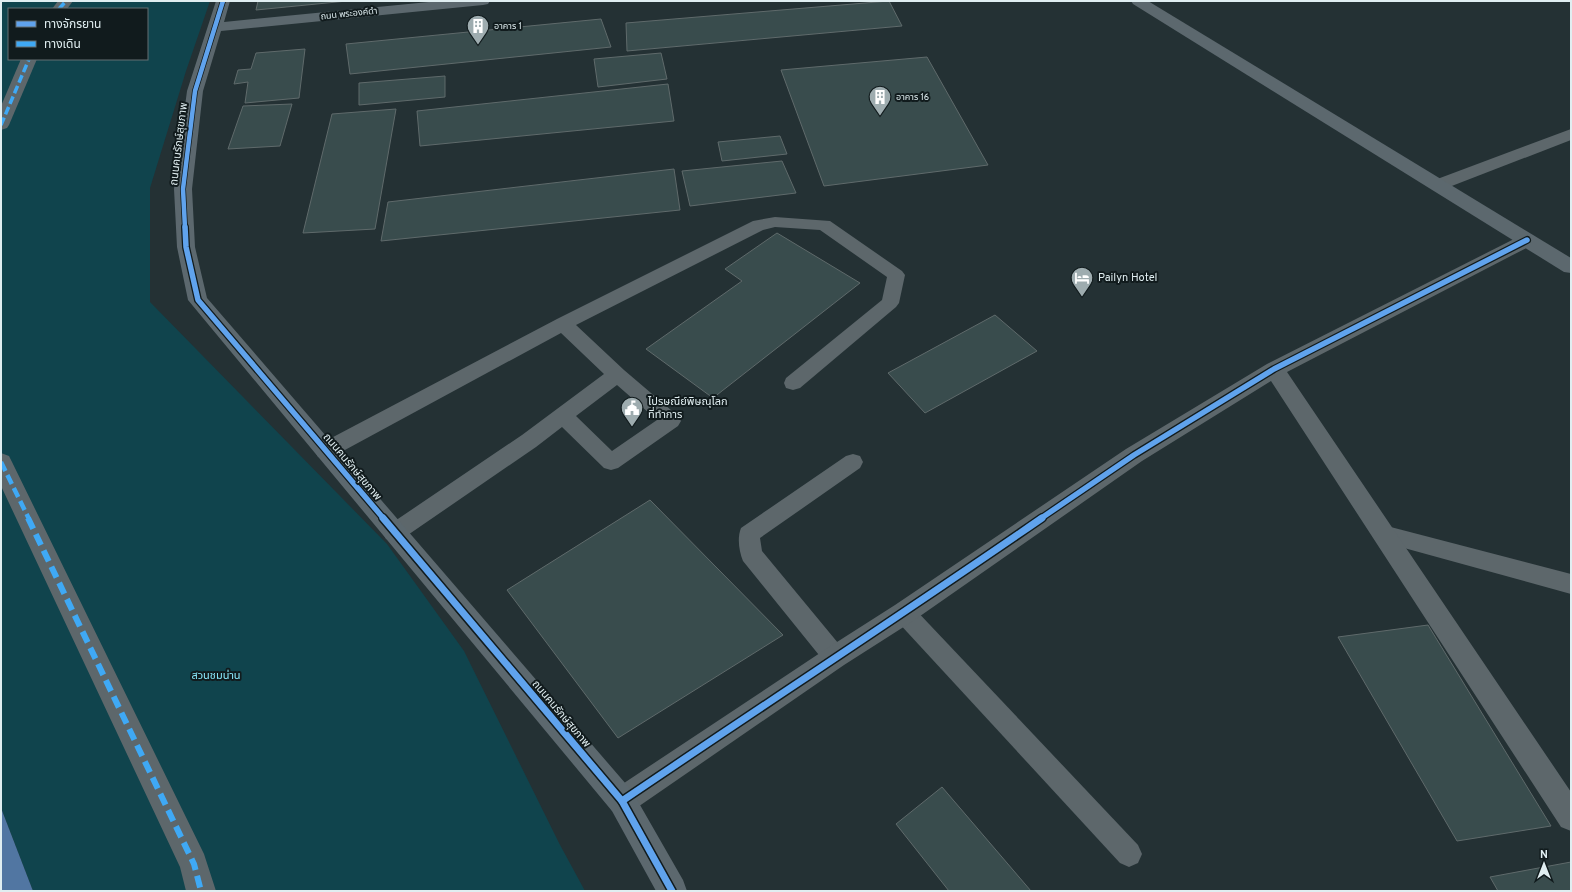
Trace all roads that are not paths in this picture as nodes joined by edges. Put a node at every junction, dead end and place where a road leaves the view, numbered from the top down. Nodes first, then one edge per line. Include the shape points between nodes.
1 (223, 1) edge
2 (483, 1) edge
3 (1138, 1) edge
4 (216, 27) junction
5 (29, 60) edge
6 (1, 125) edge
7 (1571, 134) edge
8 (1438, 185) junction
9 (1527, 240) junction
10 (1571, 267) edge
11 (563, 324) junction
12 (1274, 369) junction
13 (617, 375) junction
14 (793, 383) dead end
15 (564, 416) junction
16 (325, 451) junction
17 (1, 462) edge
18 (853, 462) dead end
19 (394, 533) junction
20 (1383, 534) junction
21 (1571, 584) edge
22 (904, 613) junction
23 (835, 657) junction
24 (622, 801) junction
25 (1571, 817) edge
26 (1129, 854) dead end
27 (201, 891) edge
28 (672, 891) edge

1 - 4 street, ถนนคนรักษ์สุขภาพ
2 - 4 street, ถนน พระองค์ดำ
3 - 8 street
4 - 16 street, ถนนคนรักษ์สุขภาพ via 195,91 183,189 186,247 198,300
5 - 6 street
7 - 8 street
8 - 9 street
9 - 10 street
9 - 12 street
11 - 13 lane
11 - 14 lane via 759,225 775,222 824,225 896,274 890,304
11 - 16 lane
12 - 20 street
12 - 22 street via 1134,455
13 - 15 lane
13 - 15 lane via 671,421 611,462
15 - 19 lane
16 - 19 street, ถนนคนรักษ์สุขภาพ
17 - 27 street via 194,864
18 - 23 lane via 748,534 751,554
19 - 24 street, ถนนคนรักษ์สุขภาพ
20 - 21 lane
20 - 25 street
22 - 23 street
22 - 26 lane
23 - 24 street
24 - 28 street, ถนนคนรักษ์สุขภาพ

